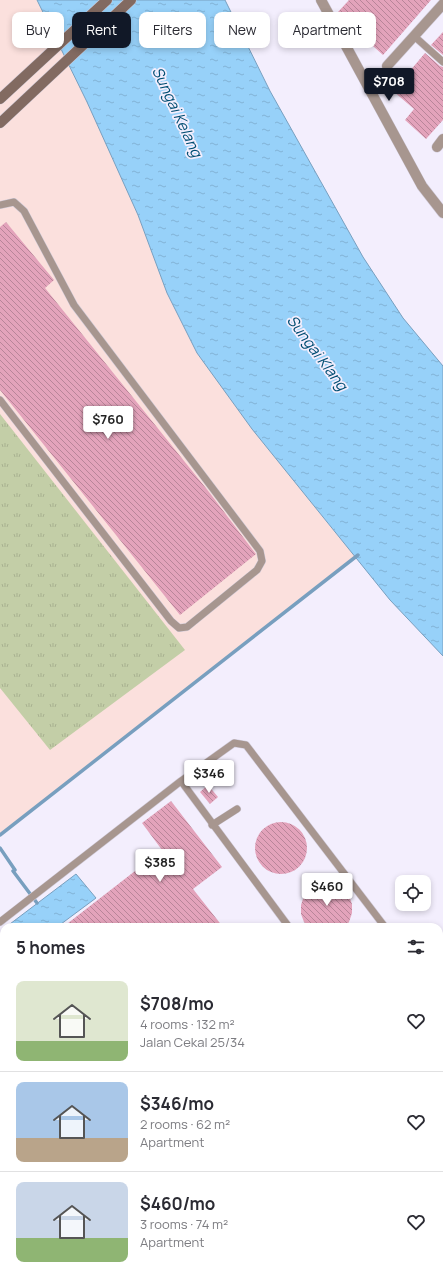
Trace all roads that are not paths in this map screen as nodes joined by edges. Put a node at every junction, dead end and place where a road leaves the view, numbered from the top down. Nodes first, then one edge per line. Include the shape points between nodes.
1 (107, 0) edge
2 (131, 0) edge
3 (321, 0) edge
4 (443, 4) edge
5 (414, 36) junction
6 (443, 62) edge
7 (388, 66) dead end
8 (0, 99) edge
9 (0, 123) edge
10 (0, 205) edge
11 (443, 212) edge
12 (0, 400) edge
13 (181, 781) junction
14 (237, 809) dead end
15 (212, 825) junction
16 (0, 922) edge
17 (286, 923) edge
18 (382, 923) edge

1 - 8 main road
2 - 9 main road
3 - 11 street via 422,186
4 - 5 street
5 - 6 lane
5 - 7 street
10 - 12 lane via 14,202 24,211 74,305 260,551 262,561 257,570 188,627 179,628
13 - 15 lane
13 - 16 lane
13 - 18 lane via 234,742 246,745
14 - 15 lane
15 - 17 lane

